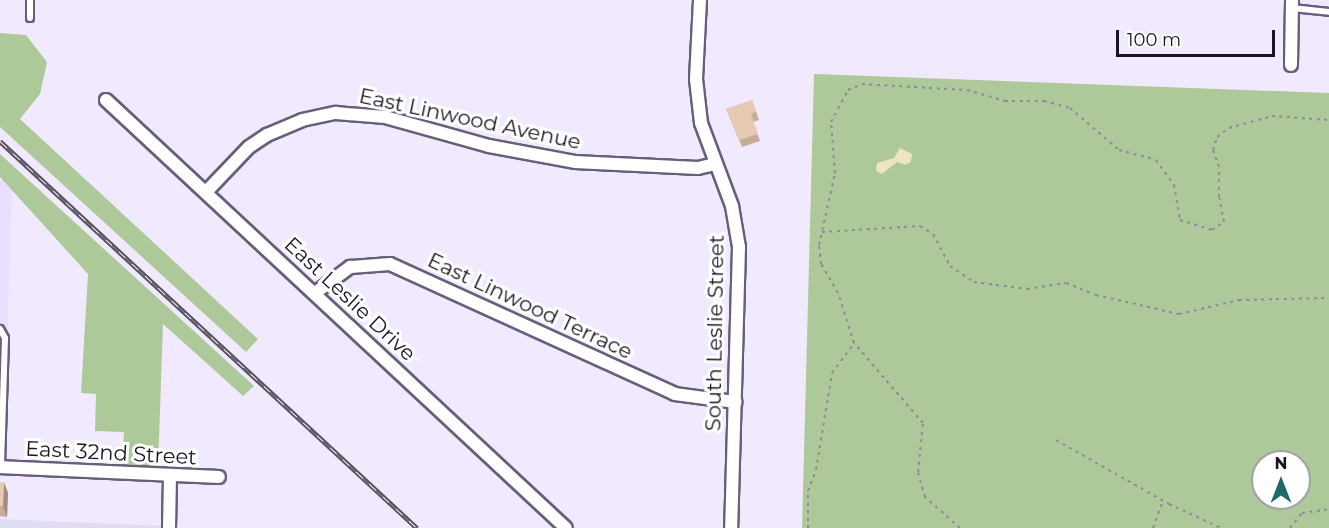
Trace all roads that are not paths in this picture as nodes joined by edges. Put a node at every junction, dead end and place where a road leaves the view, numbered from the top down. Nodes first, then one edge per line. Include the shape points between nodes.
1 (30, 0) edge
2 (700, 0) edge
3 (1292, 4) edge
4 (1329, 12) edge
5 (30, 18) dead end
6 (1291, 65) dead end
7 (106, 100) dead end
8 (716, 164) junction
9 (206, 192) junction
10 (315, 293) junction
11 (1, 330) edge
12 (735, 402) junction
13 (0, 467) edge
14 (170, 475) junction
15 (219, 477) dead end
16 (169, 528) edge
17 (566, 528) edge
18 (731, 528) edge

1 - 5 lane
2 - 8 street, South Leslie Street via 696,79 701,123
3 - 4 lane
3 - 6 street
7 - 9 street, East Leslie Drive
8 - 9 street, East Linwood Avenue via 698,168 575,162 489,146 385,117 336,114 302,120 267,135 249,147
8 - 12 street, South Leslie Street via 732,207 739,247
9 - 10 street, East Leslie Drive
10 - 12 street, East Linwood Terrace via 350,267 390,264 675,394
10 - 17 street, East Leslie Drive
11 - 13 lane via 5,338
12 - 18 street, South Leslie Street
13 - 14 street, East 32nd Street
14 - 15 street, East 32nd Street
14 - 16 street

